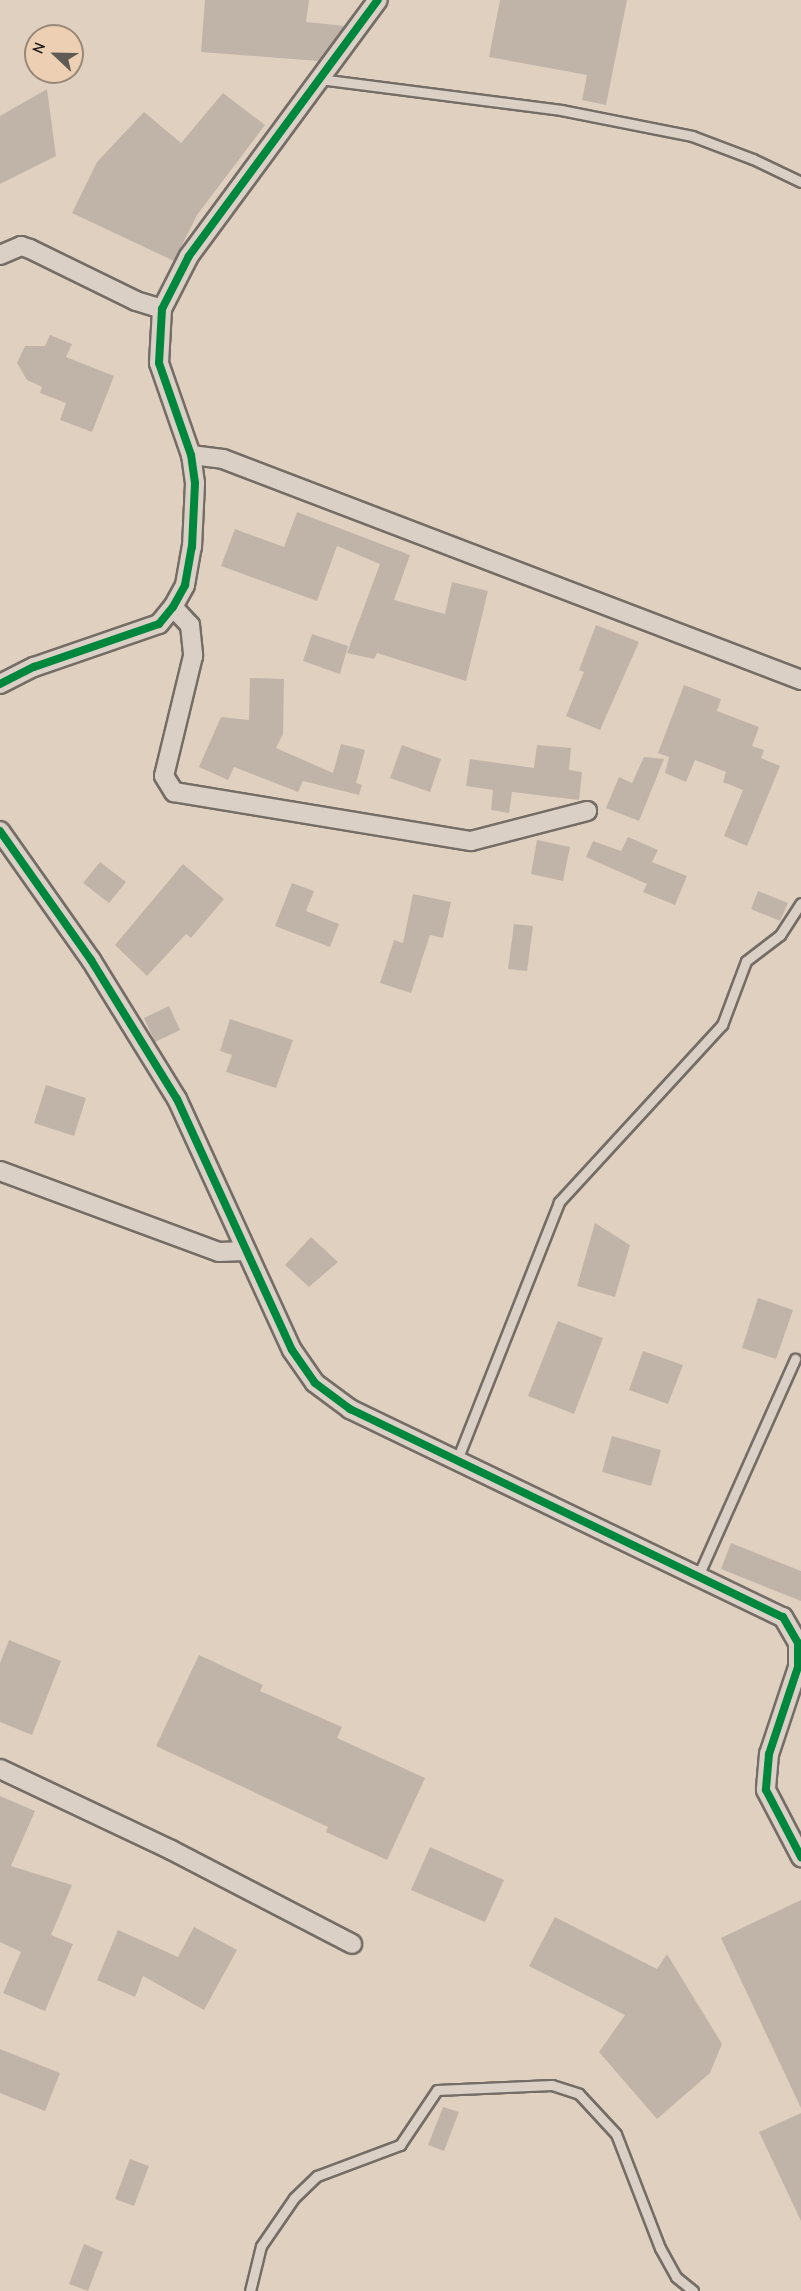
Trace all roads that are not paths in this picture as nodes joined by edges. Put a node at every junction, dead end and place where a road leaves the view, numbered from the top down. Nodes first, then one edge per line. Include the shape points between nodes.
1 (378, 0) edge
2 (320, 79) junction
3 (801, 182) edge
4 (0, 255) edge
5 (162, 309) junction
6 (191, 455) junction
7 (173, 607) junction
8 (801, 680) edge
9 (0, 684) edge
10 (587, 811) dead end
11 (0, 831) edge
12 (801, 903) edge
13 (0, 1171) edge
14 (245, 1251) junction
15 (795, 1359) dead end
16 (457, 1460) junction
17 (698, 1576) junction
18 (800, 1643) edge
19 (0, 1769) edge
20 (801, 1857) edge
21 (351, 1944) dead end
22 (250, 2291) edge
23 (693, 2291) edge

1 - 2 street
2 - 3 lane via 561,110 692,136
2 - 5 street via 189,256
4 - 5 street via 21,246 30,249 136,301
5 - 6 street via 159,363
6 - 7 street via 195,483 192,547 185,585
6 - 8 street via 224,459
7 - 9 street via 159,624 34,667
7 - 10 street via 190,625 193,656 164,776 174,792 471,841
11 - 14 street via 90,960 177,1099
12 - 16 lane via 780,935 746,961 722,1025 559,1202
13 - 14 street via 219,1252
14 - 16 street via 292,1350 315,1383 350,1409
15 - 17 lane
16 - 17 street
17 - 18 street via 783,1617
18 - 20 street via 798,1667 769,1754 766,1790
19 - 21 street via 171,1850
22 - 23 lane via 261,2246 294,2198 317,2176 400,2145 437,2090 552,2085 579,2094 616,2134 660,2248 676,2277

